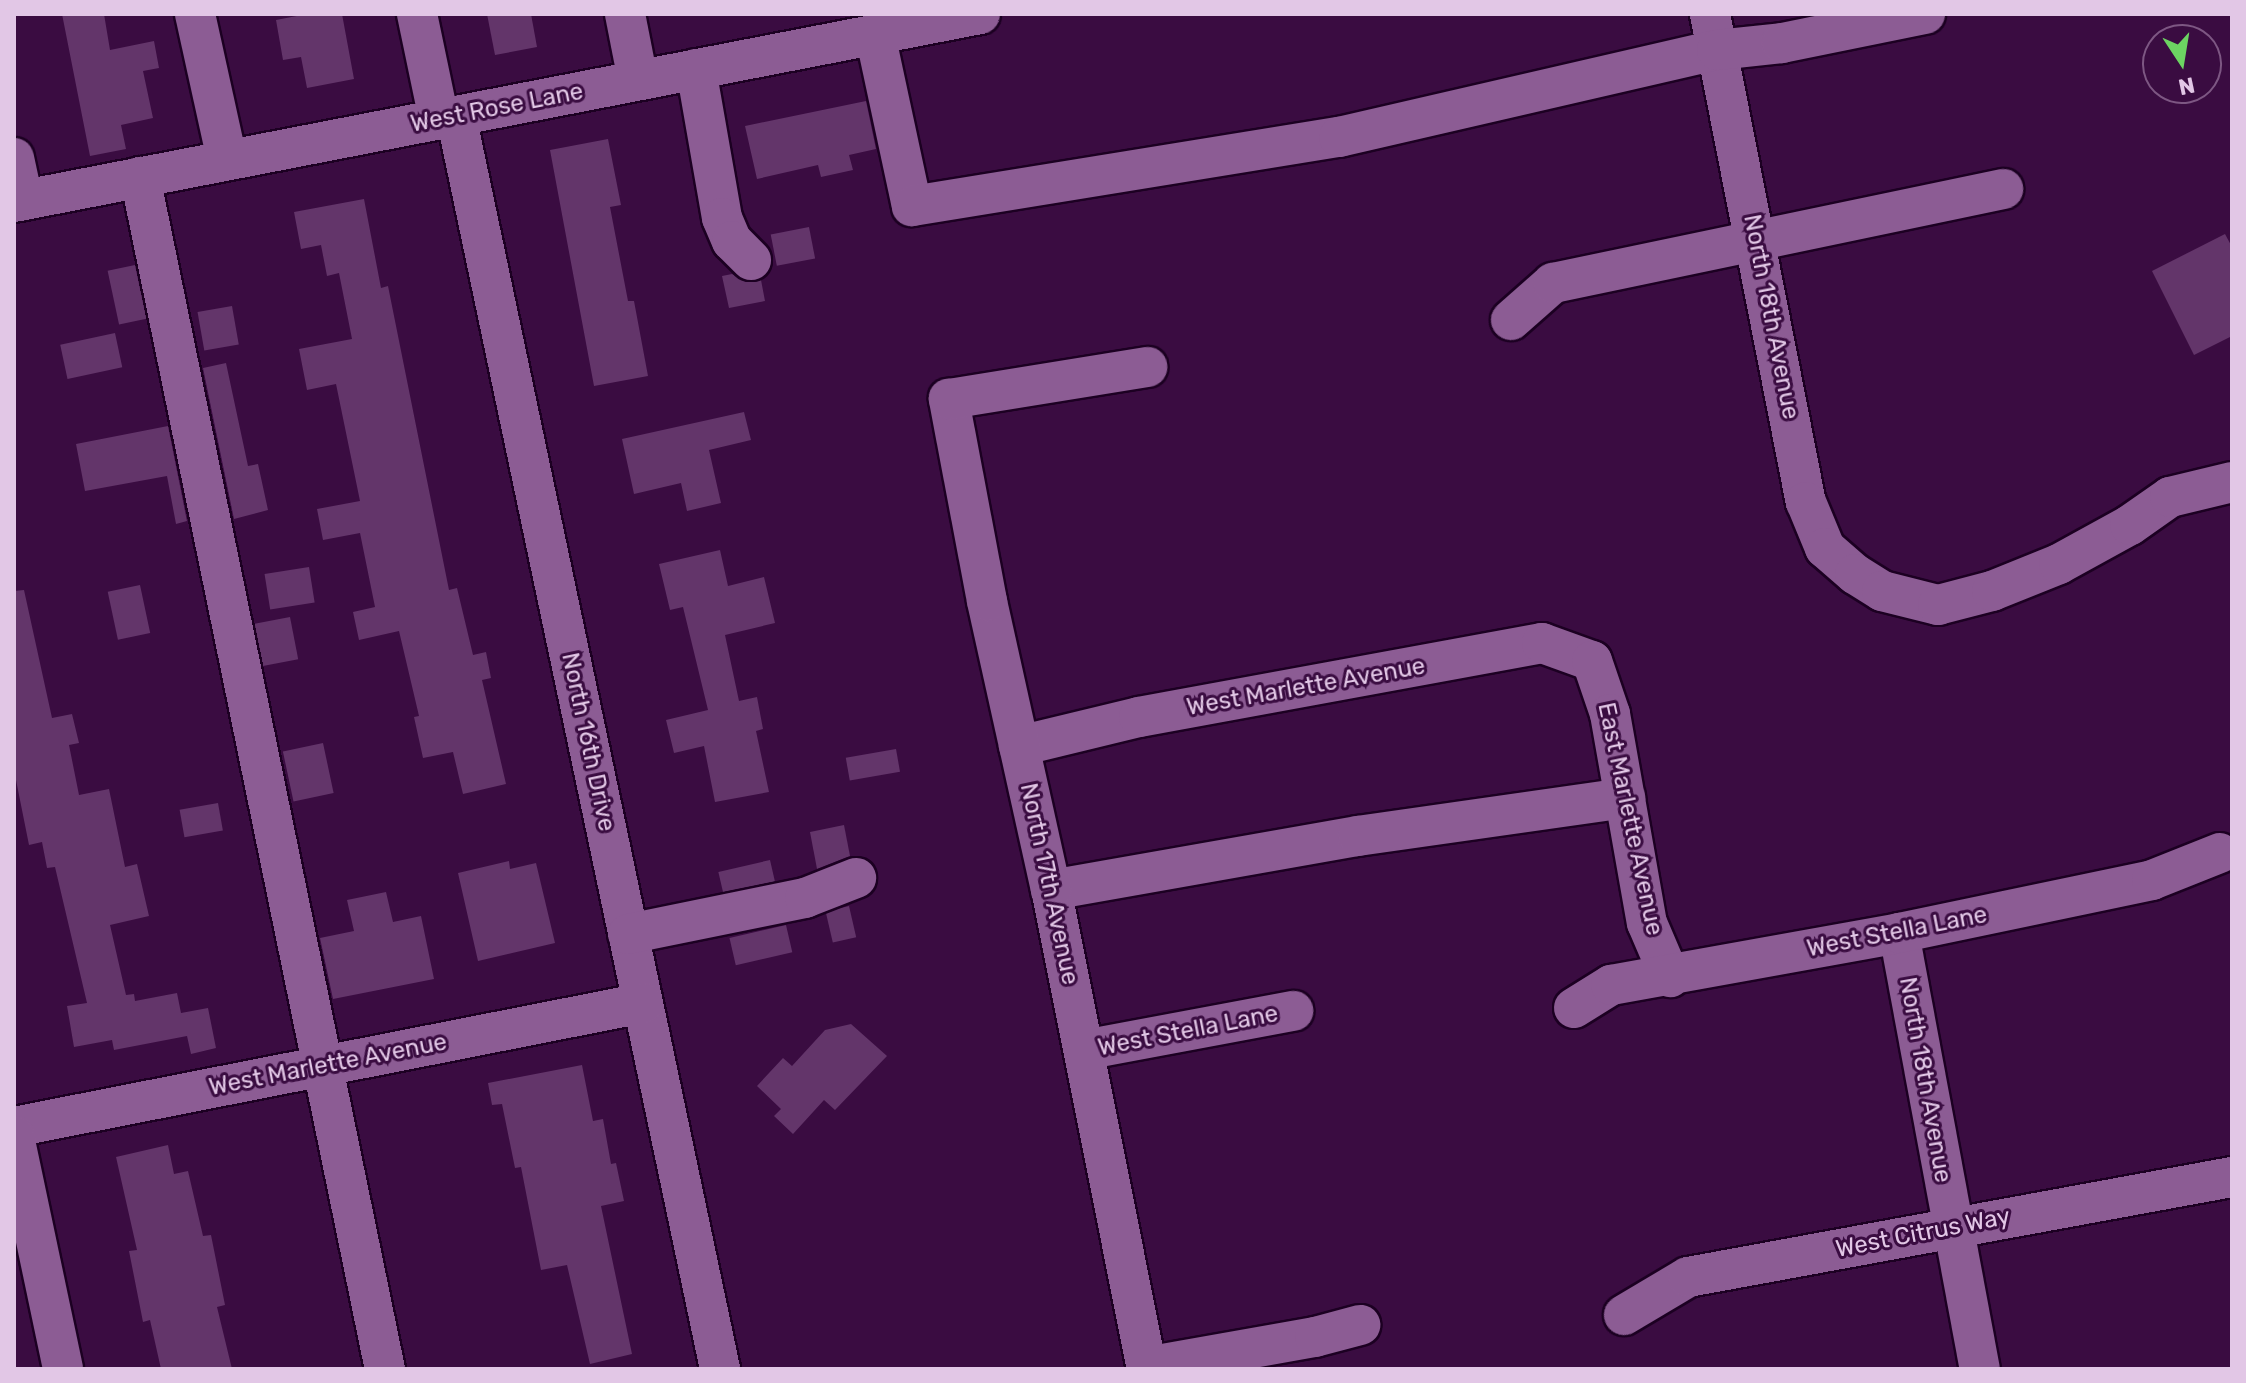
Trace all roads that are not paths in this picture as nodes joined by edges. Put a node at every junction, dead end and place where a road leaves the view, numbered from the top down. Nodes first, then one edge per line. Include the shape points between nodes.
1 (195, 14) edge
2 (417, 14) edge
3 (625, 14) edge
4 (980, 14) edge
5 (1925, 14) edge
6 (862, 29) edge
7 (1713, 32) edge
8 (696, 69) junction
9 (638, 80) junction
10 (448, 117) junction
11 (14, 158) edge
12 (227, 160) junction
13 (140, 177) junction
14 (2003, 189) dead end
15 (18, 201) edge
16 (1757, 239) junction
17 (751, 260) dead end
18 (1511, 320) dead end
19 (1147, 367) dead end
20 (2232, 482) edge
21 (1592, 661) joint
22 (1019, 746) junction
23 (1625, 798) junction
24 (2220, 853) dead end
25 (856, 878) dead end
26 (1051, 890) junction
27 (1899, 933) junction
28 (628, 934) junction
29 (1670, 977) junction
30 (643, 1003) junction
31 (1574, 1008) dead end
32 (1293, 1011) dead end
33 (1084, 1050) junction
34 (322, 1066) junction
35 (14, 1127) edge
36 (14, 1136) edge
37 (2232, 1177) edge
38 (1952, 1228) junction
39 (1624, 1315) dead end
40 (1360, 1325) dead end
41 (1147, 1368) edge
42 (63, 1369) edge
43 (385, 1369) edge
44 (720, 1369) edge
45 (1980, 1369) edge

1 - 12 street
2 - 10 street, North 16th Drive
3 - 9 street
4 - 6 street, West Rose Lane
5 - 7 street via 1782,43
6 - 7 street via 912,206 1339,137
6 - 8 street, West Rose Lane
7 - 16 street, North 18th Avenue
8 - 9 street, West Rose Lane
8 - 17 street via 722,218 732,241
9 - 10 street, West Rose Lane
10 - 12 street, West Rose Lane
10 - 28 street, North 16th Drive
11 - 15 street
12 - 13 street, West Rose Lane
13 - 15 street, West Rose Lane
13 - 34 street
14 - 16 street
16 - 18 street via 1553,283
16 - 20 street, North 18th Avenue via 1806,502 1825,548 1882,591 1938,605 1992,591 2059,564 2170,497
19 - 22 street, North 17th Avenue via 949,399
21 - 22 street, West Marlette Avenue via 1542,643 1139,717
21 - 23 street, East Marlette Avenue via 1610,714
22 - 26 street, North 17th Avenue
23 - 26 street via 1358,836
23 - 29 street, East Marlette Avenue via 1647,923
24 - 27 street, West Stella Lane via 2152,880
25 - 28 street via 805,898
26 - 33 street, North 17th Avenue
27 - 29 street, West Stella Lane
27 - 38 street, North 18th Avenue
28 - 30 street, North 16th Drive
29 - 31 street, West Stella Lane via 1611,985
30 - 34 street, West Marlette Avenue
30 - 44 street, North 16th Drive
32 - 33 street, West Stella Lane
33 - 41 street, North 17th Avenue
34 - 35 street, West Marlette Avenue
34 - 43 street
36 - 42 street
37 - 38 street, West Citrus Way
38 - 39 street, West Citrus Way via 1688,1277
38 - 45 street, North 18th Avenue
40 - 41 street

